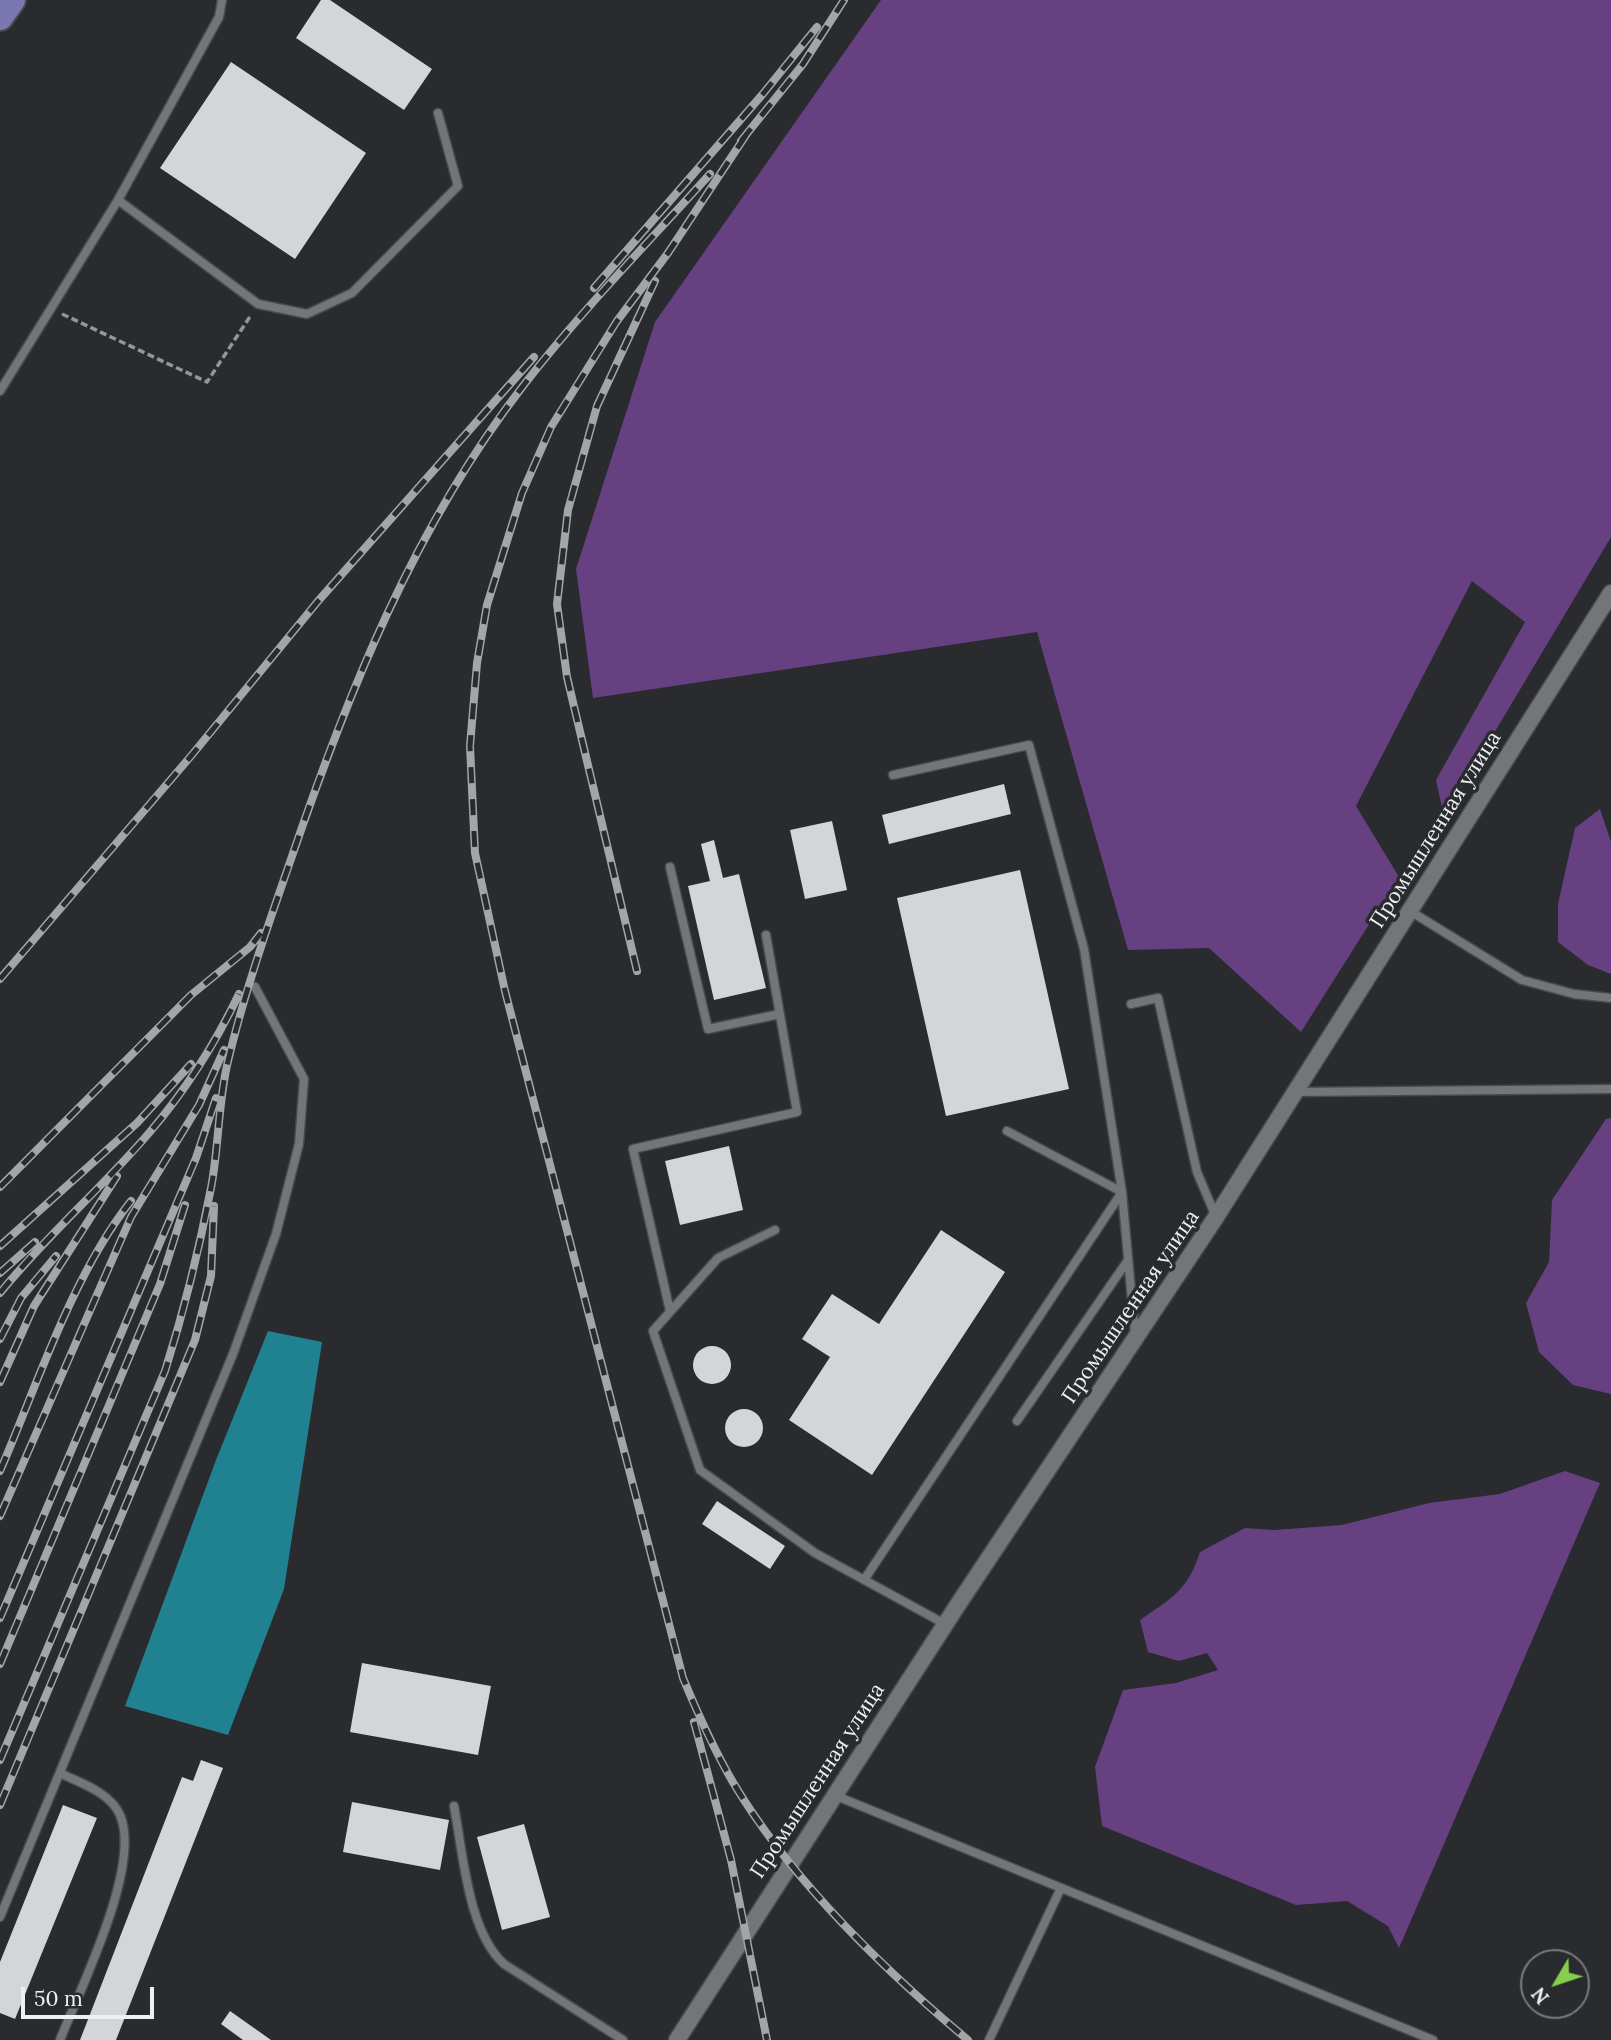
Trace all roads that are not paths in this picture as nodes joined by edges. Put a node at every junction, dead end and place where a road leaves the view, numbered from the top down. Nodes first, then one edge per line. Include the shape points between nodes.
1 (12, 0) edge
2 (222, 0) edge
3 (0, 17) edge
4 (438, 113) dead end
5 (118, 200) junction
6 (0, 391) edge
7 (1611, 593) edge
8 (893, 775) dead end
9 (670, 867) dead end
10 (1410, 911) junction
11 (766, 934) dead end
12 (255, 987) dead end
13 (1611, 998) edge
14 (1131, 1004) dead end
15 (780, 1014) junction
16 (1611, 1089) edge
17 (1295, 1093) junction
18 (1007, 1131) dead end
19 (1122, 1192) junction
20 (1216, 1217) junction
21 (775, 1230) dead end
22 (1128, 1260) junction
23 (670, 1311) junction
24 (1135, 1338) junction
25 (1017, 1421) dead end
26 (864, 1580) junction
27 (945, 1624) junction
28 (60, 1773) junction
29 (834, 1795) junction
30 (454, 1806) dead end
31 (1061, 1888) junction
32 (0, 1917) edge
33 (60, 2040) edge
34 (623, 2040) edge
35 (677, 2040) edge
36 (989, 2040) edge
37 (1433, 2040) edge

1 - 3 main road
2 - 5 lane via 219,18
4 - 5 lane via 458,186 352,293 307,314 258,304
5 - 6 lane
7 - 10 street, Промышленная улица
8 - 19 lane via 1029,745 1084,949
9 - 15 lane via 708,1029
10 - 13 lane via 1522,980
10 - 17 street, Промышленная улица
11 - 15 lane
12 - 28 lane via 304,1079 299,1144 276,1234 233,1354
14 - 20 lane via 1158,998 1197,1172
15 - 23 lane via 797,1112 633,1149
16 - 17 lane
17 - 20 street, Промышленная улица
18 - 19 lane
19 - 22 lane
19 - 26 lane
20 - 24 street, Промышленная улица
21 - 23 lane via 718,1258
22 - 24 lane
22 - 25 lane
23 - 26 lane via 653,1331 700,1470 815,1553
24 - 27 street, Промышленная улица
26 - 27 lane
27 - 29 street, Промышленная улица
28 - 32 lane
28 - 33 lane via 104,1795 120,1815 124,1837 121,1886
29 - 31 lane
29 - 35 street, Промышленная улица
30 - 34 lane via 472,1900 490,1952
31 - 36 lane
31 - 37 lane

